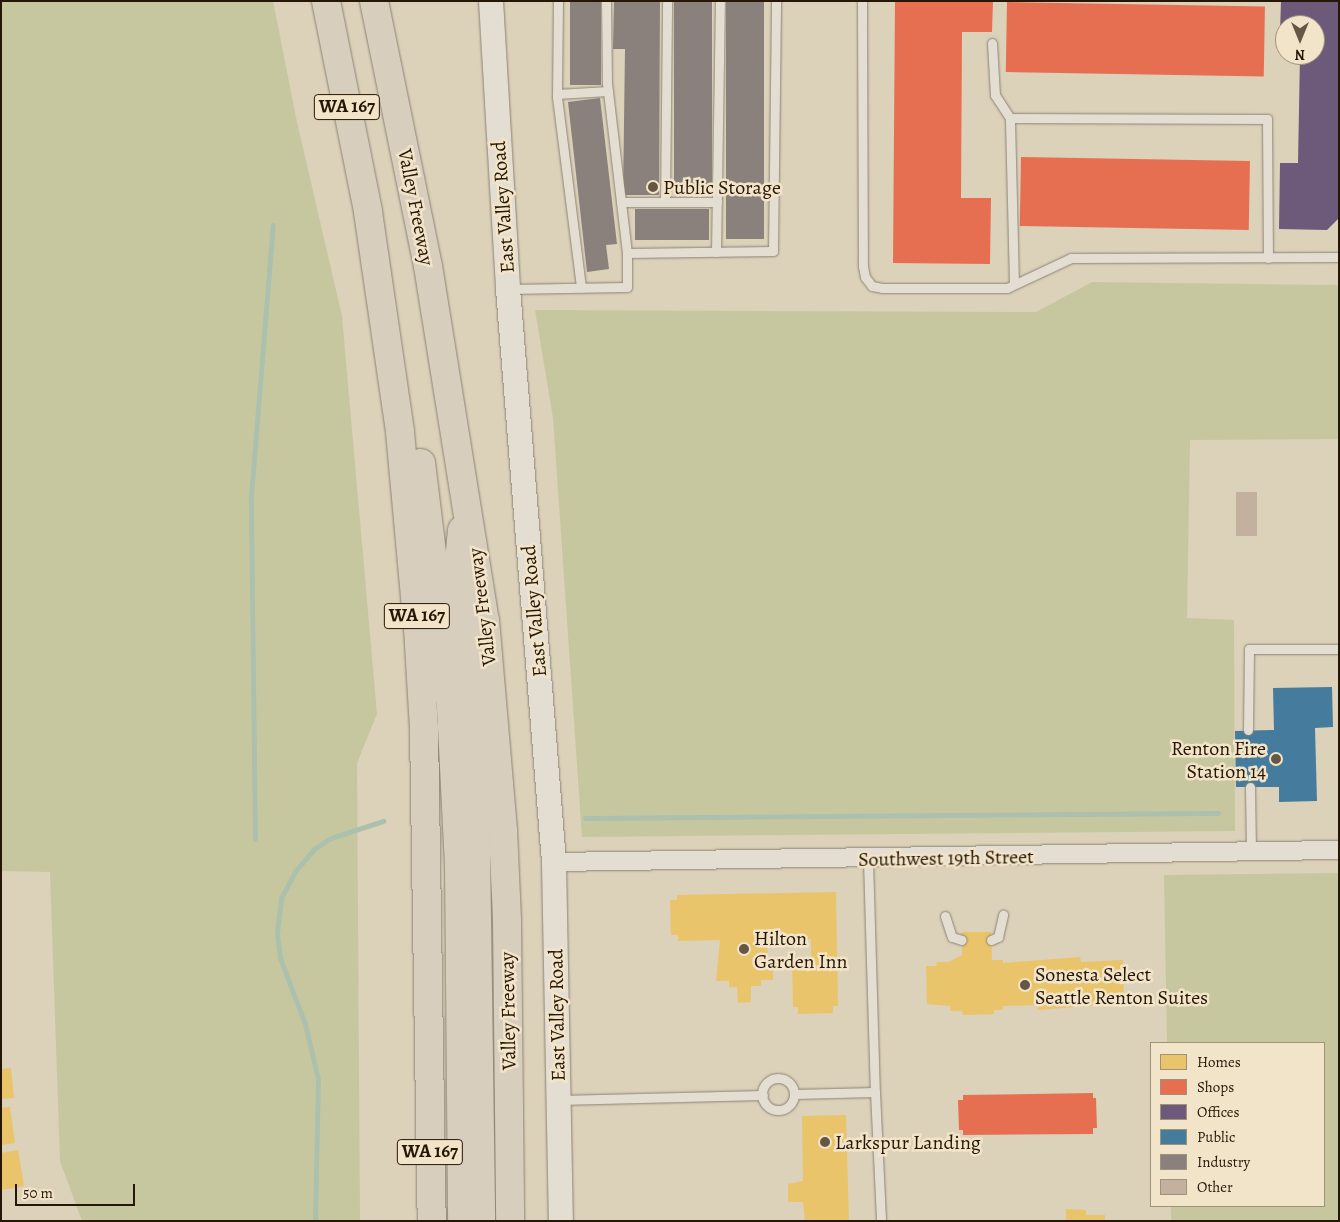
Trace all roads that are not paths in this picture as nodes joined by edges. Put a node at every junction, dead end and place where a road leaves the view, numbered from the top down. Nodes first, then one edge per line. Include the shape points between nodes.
1 (326, 1) edge
2 (374, 1) edge
3 (491, 1) edge
4 (558, 1) edge
5 (606, 1) edge
6 (667, 1) edge
7 (720, 1) edge
8 (776, 1) edge
9 (862, 1) edge
10 (992, 43) dead end
11 (608, 91) junction
12 (557, 94) junction
13 (1010, 118) junction
14 (621, 202) junction
15 (665, 202) junction
16 (717, 202) junction
17 (368, 212) junction
18 (716, 252) junction
19 (627, 253) junction
20 (1339, 257) edge
21 (1268, 258) junction
22 (1014, 284) junction
23 (581, 287) junction
24 (508, 289) junction
25 (466, 491) junction
26 (1339, 649) edge
27 (1248, 730) dead end
28 (1250, 787) dead end
29 (1339, 850) edge
30 (1251, 852) junction
31 (868, 860) junction
32 (554, 862) junction
33 (1003, 915) dead end
34 (945, 916) dead end
35 (962, 940) dead end
36 (991, 940) dead end
37 (428, 1084) junction
38 (875, 1092) junction
39 (794, 1094) junction
40 (763, 1095) junction
41 (558, 1100) junction
42 (423, 1221) edge
43 (432, 1221) edge
44 (462, 1221) edge
45 (481, 1221) edge
46 (510, 1221) edge
47 (561, 1221) edge
48 (881, 1221) edge

1 - 17 highway, WA 167
2 - 25 highway, Valley Freeway / WA 167 via 428,266
3 - 24 street, East Valley Road
4 - 12 lane
5 - 11 lane
6 - 15 lane
7 - 16 lane
8 - 18 lane via 773,251
9 - 22 lane via 865,277 872,286 882,288 1008,288
10 - 13 lane via 995,95
11 - 12 lane
11 - 14 lane
12 - 23 lane
13 - 21 lane via 1267,119
13 - 22 lane
14 - 15 lane
14 - 19 lane
15 - 16 lane
16 - 18 lane
17 - 37 highway, WA 167 via 400,432 418,628 424,739
17 - 44 highway via 384,235 402,334 432,542 451,708 459,864
18 - 19 lane
19 - 23 lane via 627,287
20 - 21 lane
21 - 22 lane via 1071,258
23 - 24 lane
24 - 32 street, East Valley Road
25 - 45 highway via 458,571 472,700 475,776
25 - 46 highway, Valley Freeway / WA 167 via 485,620 503,830
26 - 27 lane via 1249,649
28 - 30 lane
29 - 30 street, Southwest 19th Street
30 - 31 street, Southwest 19th Street
31 - 32 street, Southwest 19th Street
31 - 38 lane
32 - 41 street, East Valley Road
33 - 36 lane via 998,937
34 - 35 lane via 952,938
37 - 42 highway via 422,1127
37 - 43 highway, WA 167
38 - 39 lane
38 - 48 lane
39 - 40 lane via 791,1104 776,1110 767,1105
39 - 40 lane via 788,1081 778,1078 769,1082
40 - 41 lane
41 - 47 street, East Valley Road

